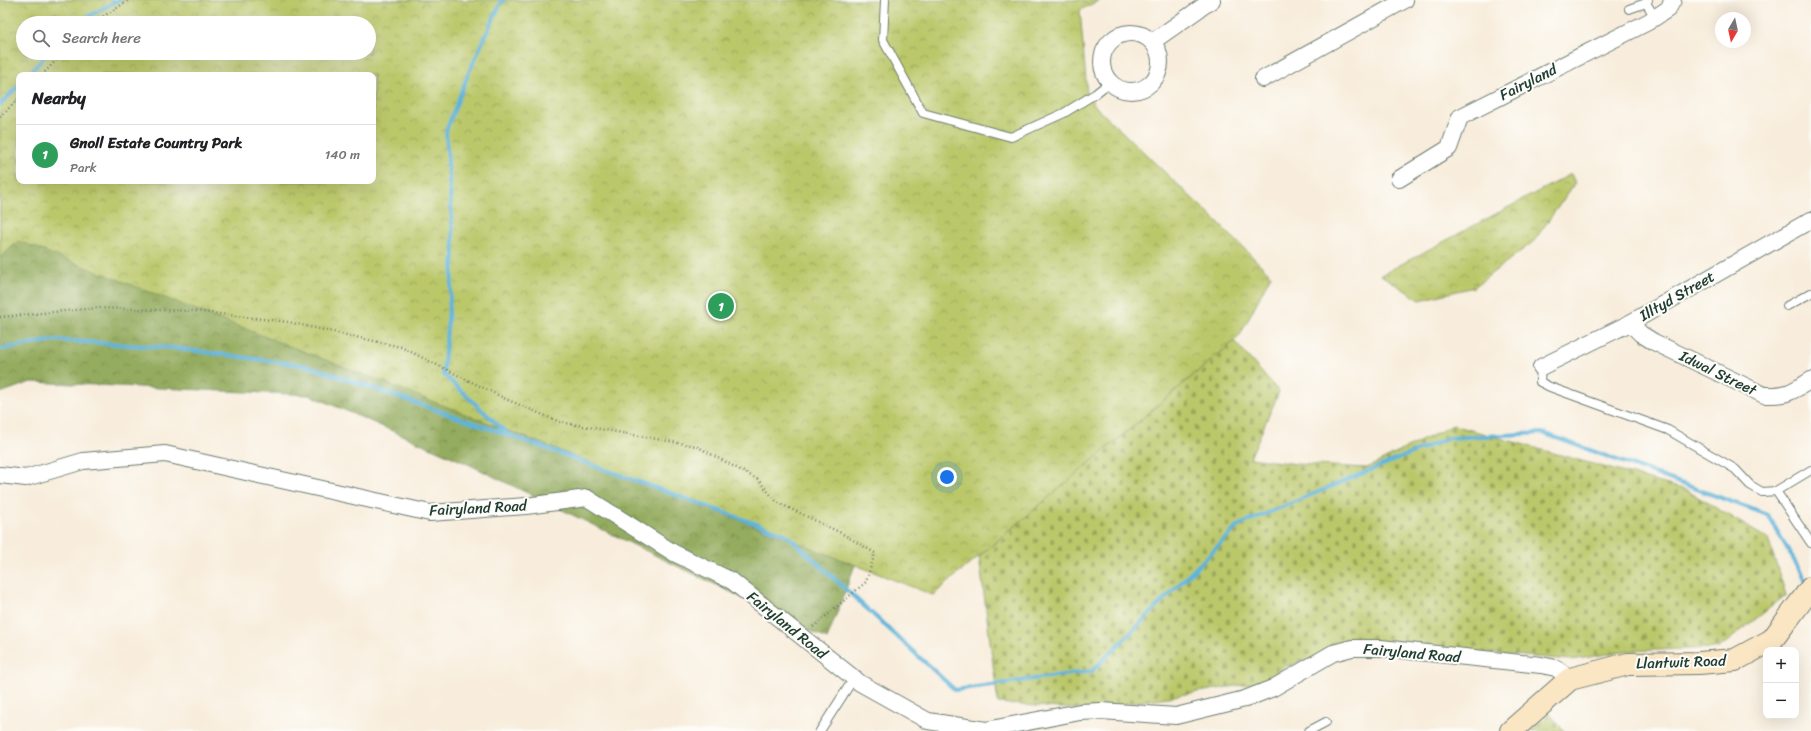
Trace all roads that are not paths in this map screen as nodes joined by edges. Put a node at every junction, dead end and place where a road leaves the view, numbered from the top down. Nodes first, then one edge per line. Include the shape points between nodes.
1 (885, 0) edge
2 (1212, 0) edge
3 (1405, 0) edge
4 (1673, 0) edge
5 (1647, 1) edge
6 (1629, 9) dead end
7 (1655, 17) junction
8 (1152, 42) junction
9 (1262, 79) dead end
10 (1110, 82) junction
11 (1400, 179) dead end
12 (1811, 220) edge
13 (1811, 292) edge
14 (1787, 306) dead end
15 (1630, 323) junction
16 (1541, 367) joint
17 (1811, 380) edge
18 (1811, 470) edge
19 (0, 475) edge
20 (1776, 491) junction
21 (1811, 543) edge
22 (1808, 592) edge
23 (854, 678) junction
24 (1570, 680) junction
25 (1326, 722) dead end
26 (820, 731) edge
27 (1309, 731) edge
28 (1511, 731) edge

1 - 10 lane via 883,40 923,114 1011,137 1064,113
2 - 8 street
3 - 9 street
4 - 7 street, Fairyland via 1668,9
5 - 6 lane
5 - 7 lane
7 - 11 street, Fairyland via 1460,117 1449,148
8 - 10 street via 1160,60 1154,79 1145,87 1135,90 1125,90
8 - 10 street via 1140,34 1130,33 1111,40 1103,53 1102,64
12 - 15 street, Illtyd Street
13 - 14 lane
15 - 16 street, Illtyd Street
15 - 17 street, Idwal Street via 1654,342 1764,394 1780,396
16 - 20 lane via 1540,382 1668,430 1735,469 1750,485 1762,492
18 - 20 lane
19 - 23 street, Fairyland Road via 26,478 83,461 165,454 430,514 587,498 674,554 732,581
20 - 21 lane
22 - 24 main road, Llantwit Road via 1772,640 1734,660 1698,664 1628,664
23 - 24 street, Fairyland Road via 928,721 986,730 1080,712 1176,716 1245,699 1273,688 1333,652 1352,648 1381,648 1541,665 1556,668
23 - 26 lane
24 - 28 main road
25 - 27 lane

